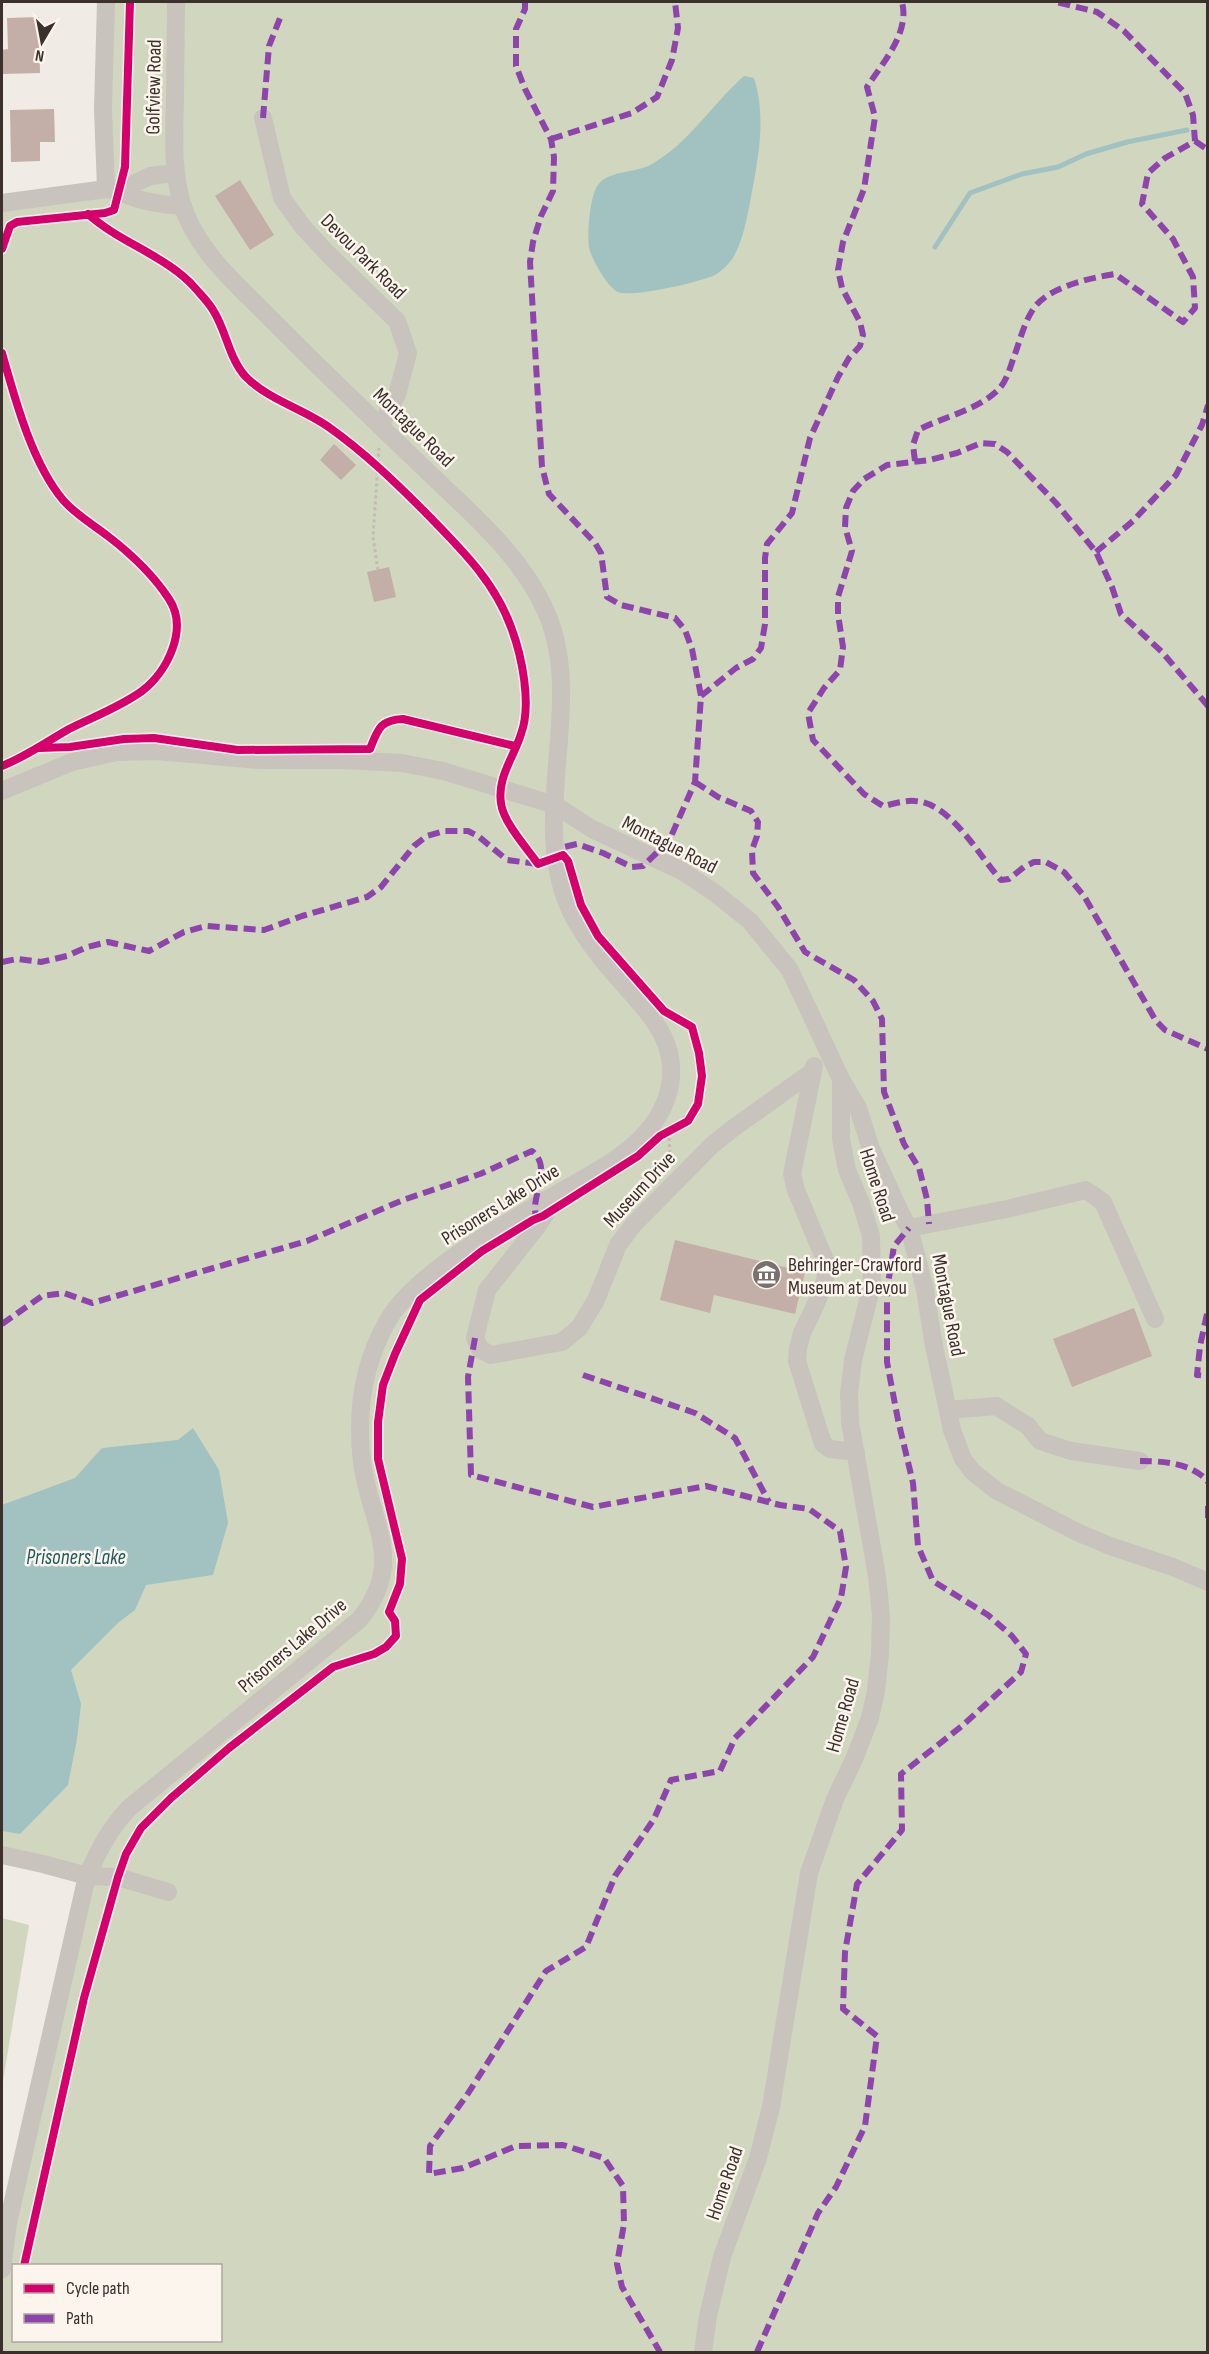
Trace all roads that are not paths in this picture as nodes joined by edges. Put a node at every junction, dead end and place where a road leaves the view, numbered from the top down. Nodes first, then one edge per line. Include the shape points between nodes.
1 (106, 2) edge
2 (176, 2) edge
3 (262, 118) dead end
4 (175, 173) junction
5 (113, 190) junction
6 (2, 203) edge
7 (183, 206) junction
8 (380, 426) junction
9 (2, 791) edge
10 (555, 805) junction
11 (820, 1035) junction
12 (812, 1072) junction
13 (841, 1080) junction
14 (559, 1193) junction
15 (909, 1228) junction
16 (1155, 1319) dead end
17 (948, 1410) junction
18 (856, 1452) junction
19 (1140, 1461) dead end
20 (1208, 1582) edge
21 (2, 1855) edge
22 (87, 1876) junction
23 (168, 1892) dead end
24 (2, 2269) edge
25 (703, 2352) edge

1 - 5 street via 103,120
2 - 4 street, Golfview Road
3 - 8 street, Devou Park Road via 282,198 328,254 397,321 408,352 397,395
4 - 5 street via 150,176
4 - 7 street, Montague Road
5 - 6 street
5 - 7 street via 158,204
7 - 8 street, Montague Road via 214,261
8 - 10 street, Montague Road via 518,564 549,617 561,684
9 - 10 street via 72,762 116,752 156,752 260,760 402,763 463,776
10 - 11 street, Montague Road via 600,833 682,871 750,921 790,970
10 - 14 street, Prisoners Lake Drive via 555,858 567,904 587,941 658,1025 671,1066 667,1096 644,1136 605,1168
11 - 12 street
11 - 13 street, Montague Road
12 - 14 street, Museum Drive via 711,1146 634,1224 618,1245 596,1300 579,1328 562,1342 491,1355 480,1349 475,1338 487,1290
12 - 18 street via 792,1174 827,1265 825,1281 802,1333 797,1361 823,1444 830,1449
13 - 15 street, Montague Road via 858,1108 870,1146
13 - 18 street, Home Road via 841,1139 847,1170 871,1236 872,1285 853,1360 849,1394
14 - 22 street, Prisoners Lake Drive via 504,1225 412,1290 390,1318 374,1349 362,1396 359,1429 363,1469 383,1541 384,1562 372,1604 328,1647 129,1808 107,1834
15 - 16 street via 1086,1190 1103,1202
15 - 17 street, Montague Road
17 - 19 street via 996,1406 1028,1426 1040,1441 1071,1451
17 - 20 street, Montague Road via 963,1459 997,1491 1079,1533
18 - 25 street, Home Road via 881,1616 876,1691 870,1718 835,1799 809,1874 771,2107 758,2158 722,2257
21 - 22 street
22 - 23 street via 118,1877
22 - 24 street, Prisoners Lake Drive via 8,2223

